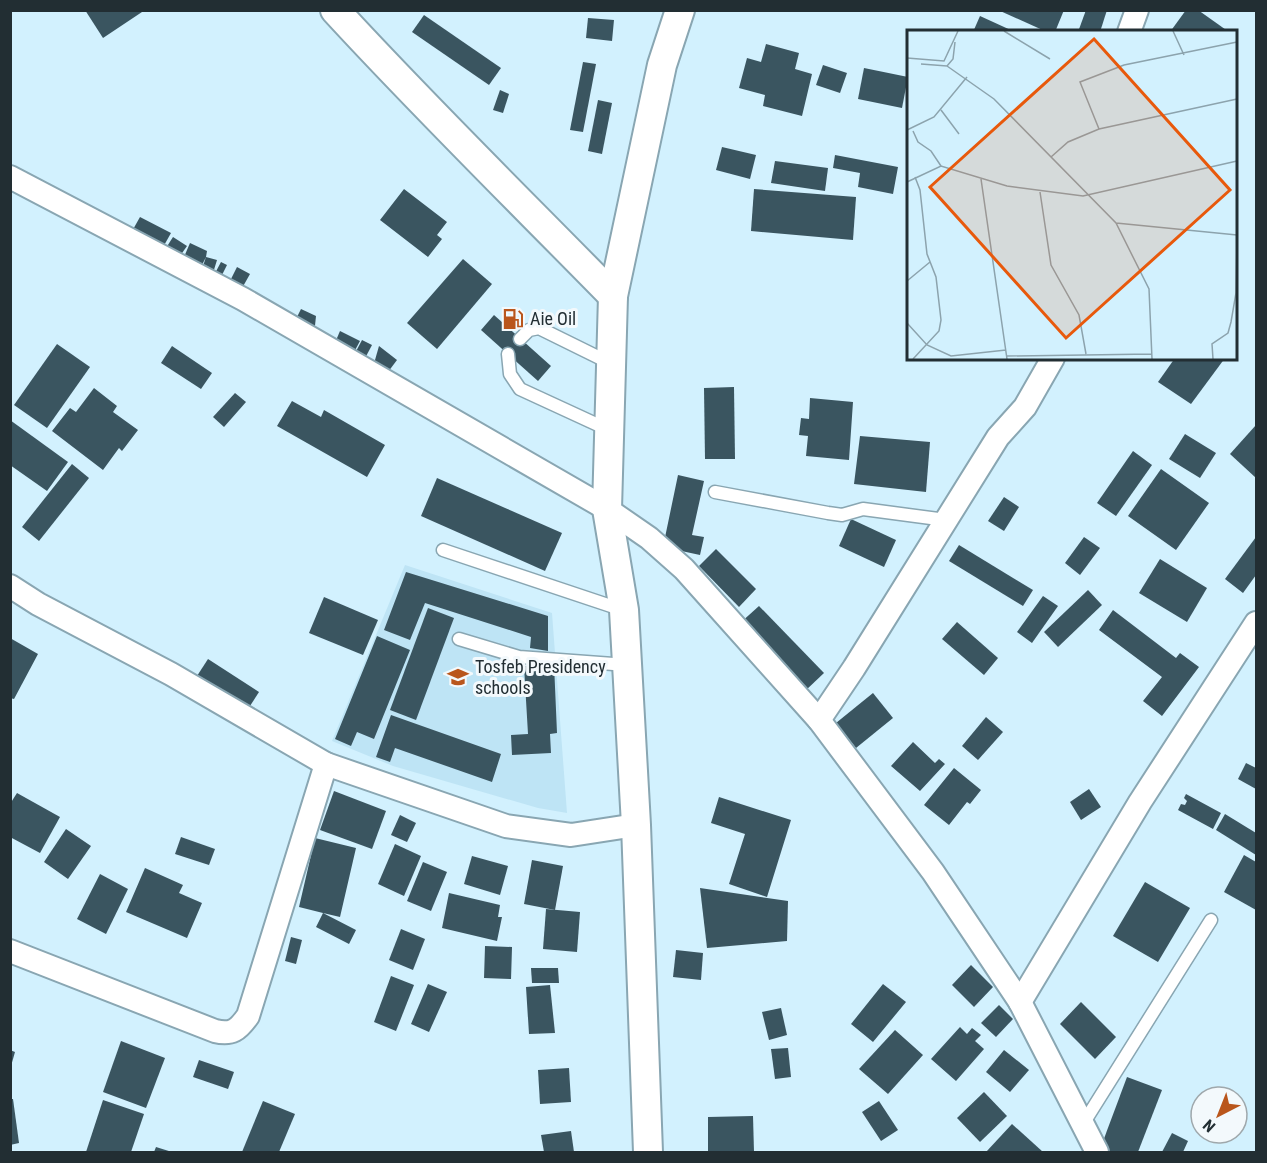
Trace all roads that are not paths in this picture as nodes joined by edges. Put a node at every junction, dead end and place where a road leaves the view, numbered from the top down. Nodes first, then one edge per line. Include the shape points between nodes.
1 (335, 10) edge
2 (680, 10) edge
3 (1137, 10) edge
4 (1130, 30) edge
5 (10, 177) edge
6 (613, 296) junction
7 (520, 339) dead end
8 (508, 354) dead end
9 (1052, 360) edge
10 (611, 364) junction
11 (609, 430) junction
12 (715, 492) dead end
13 (607, 509) junction
14 (946, 520) junction
15 (443, 550) dead end
16 (10, 586) edge
17 (624, 610) junction
18 (1257, 623) edge
19 (459, 639) dead end
20 (627, 665) junction
21 (819, 720) junction
22 (326, 764) junction
23 (636, 825) junction
24 (1210, 920) dead end
25 (10, 951) edge
26 (1020, 1002) junction
27 (1083, 1124) junction
28 (648, 1152) edge
29 (1097, 1152) edge

1 - 6 street via 408,90
2 - 6 street via 662,64
3 - 4 street
5 - 13 street via 243,299
6 - 10 street
7 - 10 lane via 529,330 539,328
8 - 11 lane via 510,374 520,389
9 - 14 street via 1025,407 998,437
10 - 11 street
11 - 13 street
12 - 14 lane via 842,515 863,509
13 - 17 street
13 - 21 street via 684,569
14 - 21 street
15 - 17 lane
16 - 22 street
17 - 20 street
18 - 26 street via 1140,802
19 - 20 lane via 519,657
20 - 23 street
21 - 26 street via 933,872
22 - 23 street via 506,826 571,835
22 - 25 street via 248,1016 239,1029 228,1034 215,1031
23 - 28 street
24 - 27 lane
26 - 27 street
27 - 29 street

